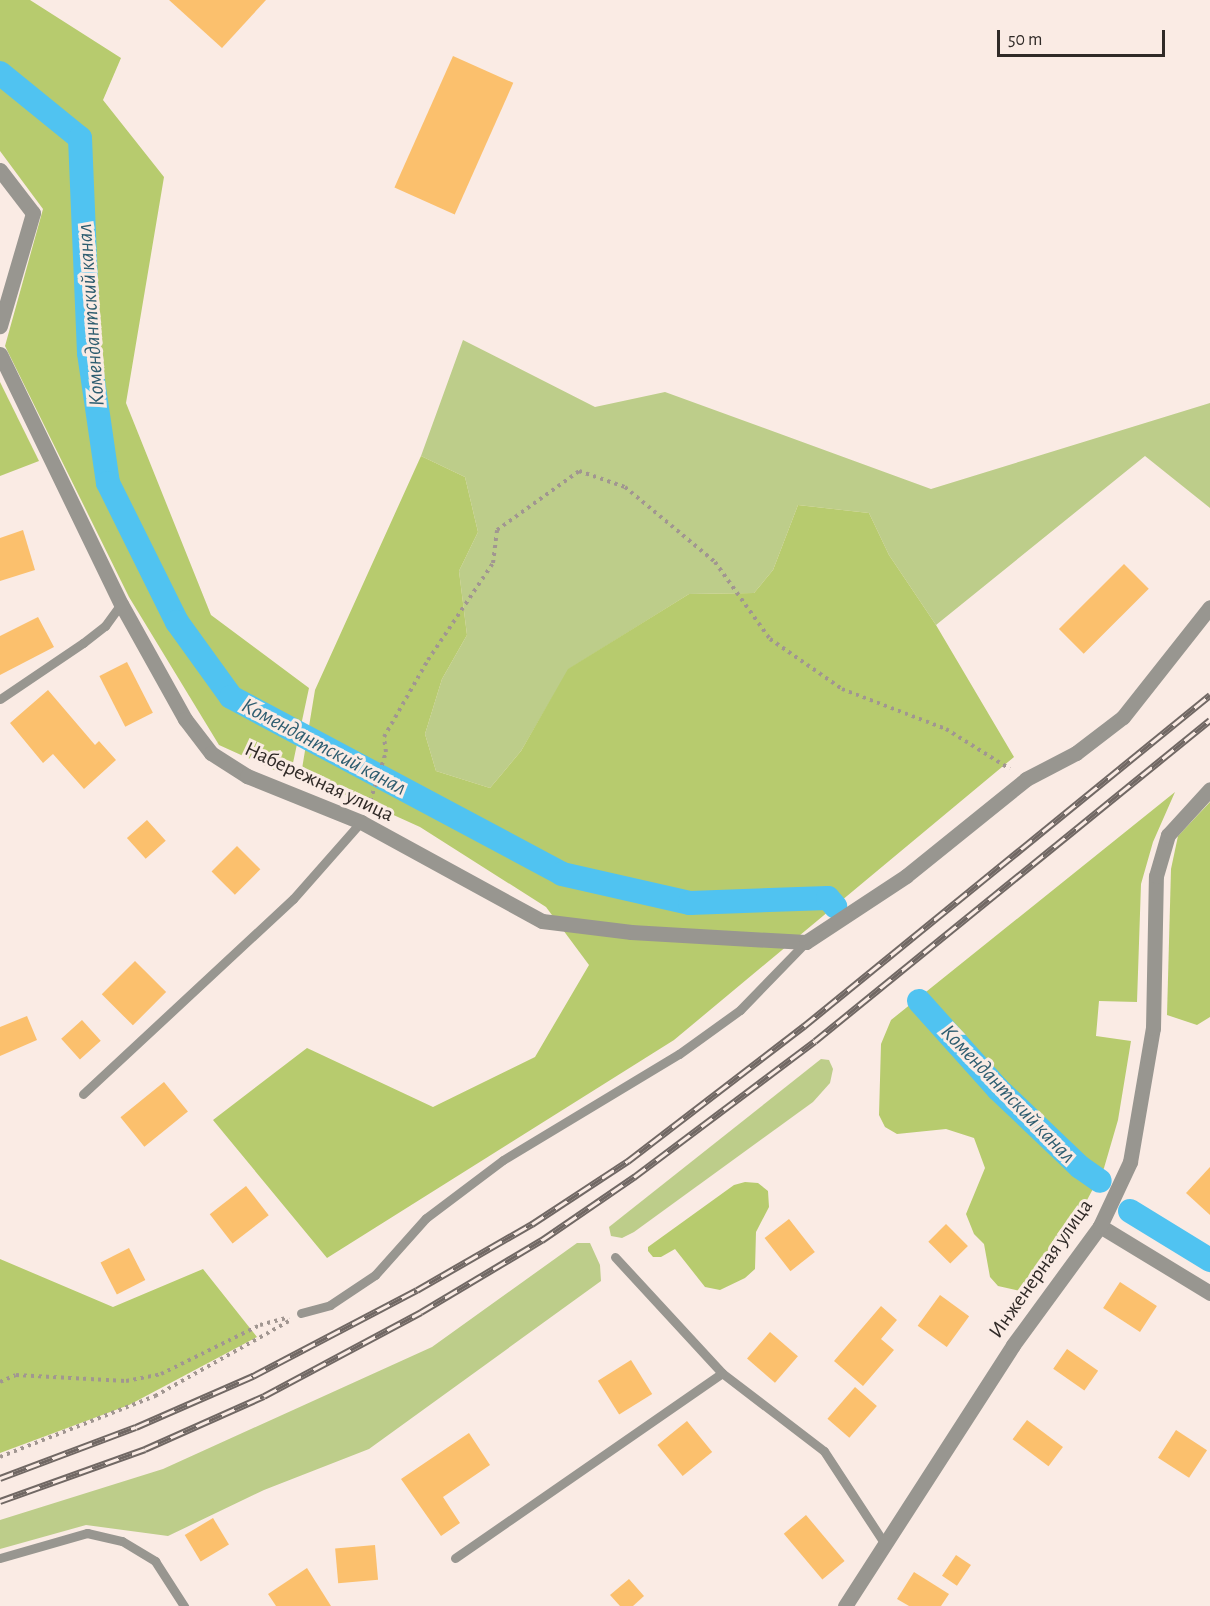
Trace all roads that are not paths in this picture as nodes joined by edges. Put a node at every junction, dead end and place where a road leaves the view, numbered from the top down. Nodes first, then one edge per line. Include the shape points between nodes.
1 (0, 170) edge
2 (0, 326) edge
3 (0, 354) edge
4 (121, 604) junction
5 (1210, 607) edge
6 (0, 699) edge
7 (1210, 789) edge
8 (361, 822) junction
9 (806, 942) junction
10 (83, 1094) dead end
11 (1100, 1226) junction
12 (615, 1257) dead end
13 (1210, 1293) edge
14 (301, 1313) road end
15 (722, 1373) junction
16 (883, 1541) junction
17 (0, 1558) edge
18 (455, 1558) dead end
19 (184, 1606) edge
20 (845, 1606) edge

1 - 2 street via 33,213
3 - 4 street, Набережная улица
4 - 6 lane via 105,626
4 - 8 street, Набережная улица via 185,719 211,753 247,776
5 - 9 street via 1123,717 1076,753 1026,779 906,876
7 - 11 street, Инженерная улица via 1168,835 1156,876 1153,1028 1130,1162
8 - 9 street, Набережная улица via 542,921 631,932
8 - 10 lane via 293,899
9 - 14 lane via 722,1022 680,1054 502,1160 426,1218 375,1275 330,1305
11 - 13 street
11 - 16 street, Инженерная улица via 1013,1345
12 - 15 lane
15 - 16 lane via 824,1451
15 - 18 lane
16 - 20 street, Инженерная улица
17 - 19 lane via 87,1533 122,1541 156,1561

